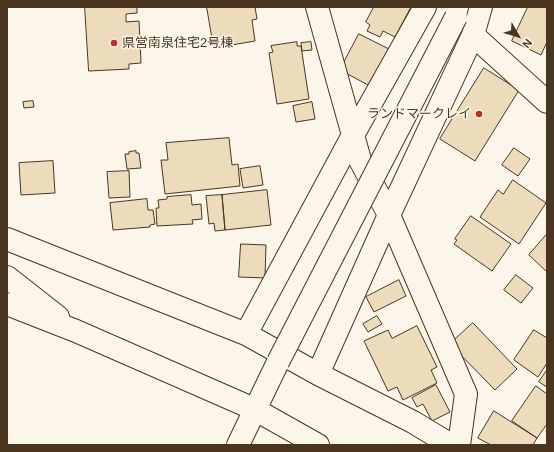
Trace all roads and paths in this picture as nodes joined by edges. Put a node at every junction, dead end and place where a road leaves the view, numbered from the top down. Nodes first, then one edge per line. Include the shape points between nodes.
1 (317, 7) edge
2 (425, 7) edge
3 (481, 7) edge
4 (459, 12) edge
5 (473, 35) junction
6 (547, 102) edge
7 (353, 135) junction
8 (389, 215) junction
9 (7, 239) edge
10 (7, 277) edge
11 (7, 304) edge
12 (76, 331) junction
13 (246, 334) junction
14 (318, 374) junction
15 (254, 409) junction
16 (238, 445) edge
17 (318, 445) edge
18 (451, 445) edge
19 (459, 445) edge

1 - 7 street
2 - 7 street
3 - 5 street
4 - 15 street, bridge
5 - 6 street
5 - 8 street
7 - 8 street via 360,160
7 - 13 street
8 - 14 street
8 - 19 street via 466,394
9 - 13 street
10 - 12 street
11 - 12 street
12 - 15 street
13 - 14 street
14 - 18 street via 413,422
15 - 16 street
15 - 17 street

